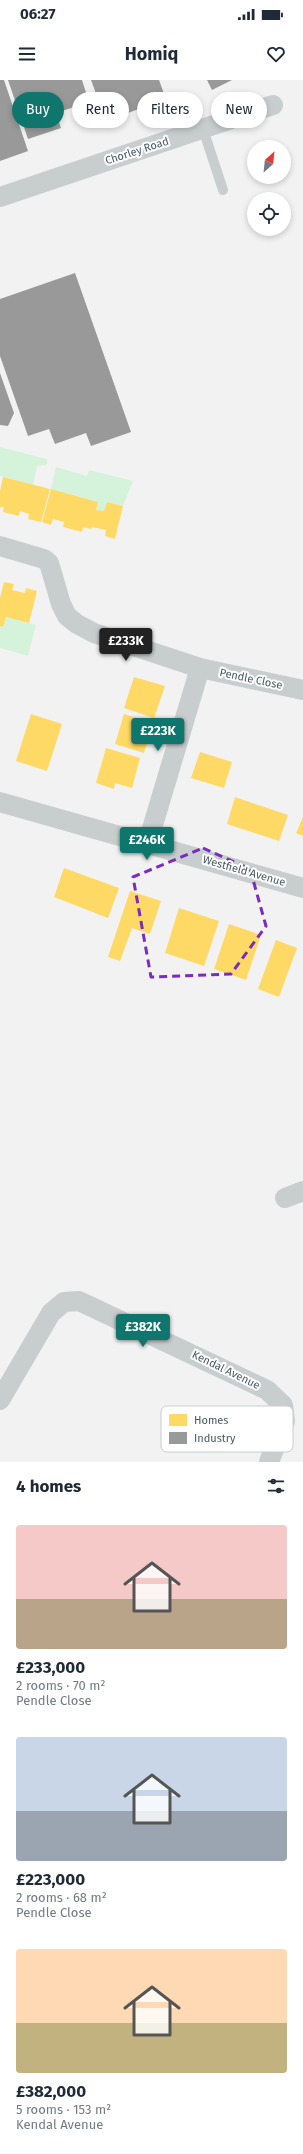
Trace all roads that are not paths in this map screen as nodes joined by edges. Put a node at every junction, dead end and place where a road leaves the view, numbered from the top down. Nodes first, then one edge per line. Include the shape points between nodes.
1 (273, 105) dead end
2 (203, 129) junction
3 (223, 190) dead end
4 (0, 197) edge
5 (0, 546) edge
6 (200, 668) junction
7 (303, 690) edge
8 (0, 802) edge
9 (147, 845) junction
10 (303, 888) edge
11 (0, 1400) edge
12 (283, 1406) edge
13 (274, 1452) edge
14 (271, 1462) edge

1 - 2 street, Chorley Road
2 - 3 lane
2 - 4 street, Chorley Road
5 - 6 street, Pendle Close via 38,556 49,563 61,604 67,616 77,624 121,644
6 - 7 street, Pendle Close
6 - 9 street
8 - 9 street, Westfield Avenue
9 - 10 street, Westfield Avenue
11 - 12 street, Kendal Avenue via 51,1313 64,1302 79,1301 267,1390
13 - 14 street, Kendal Avenue

